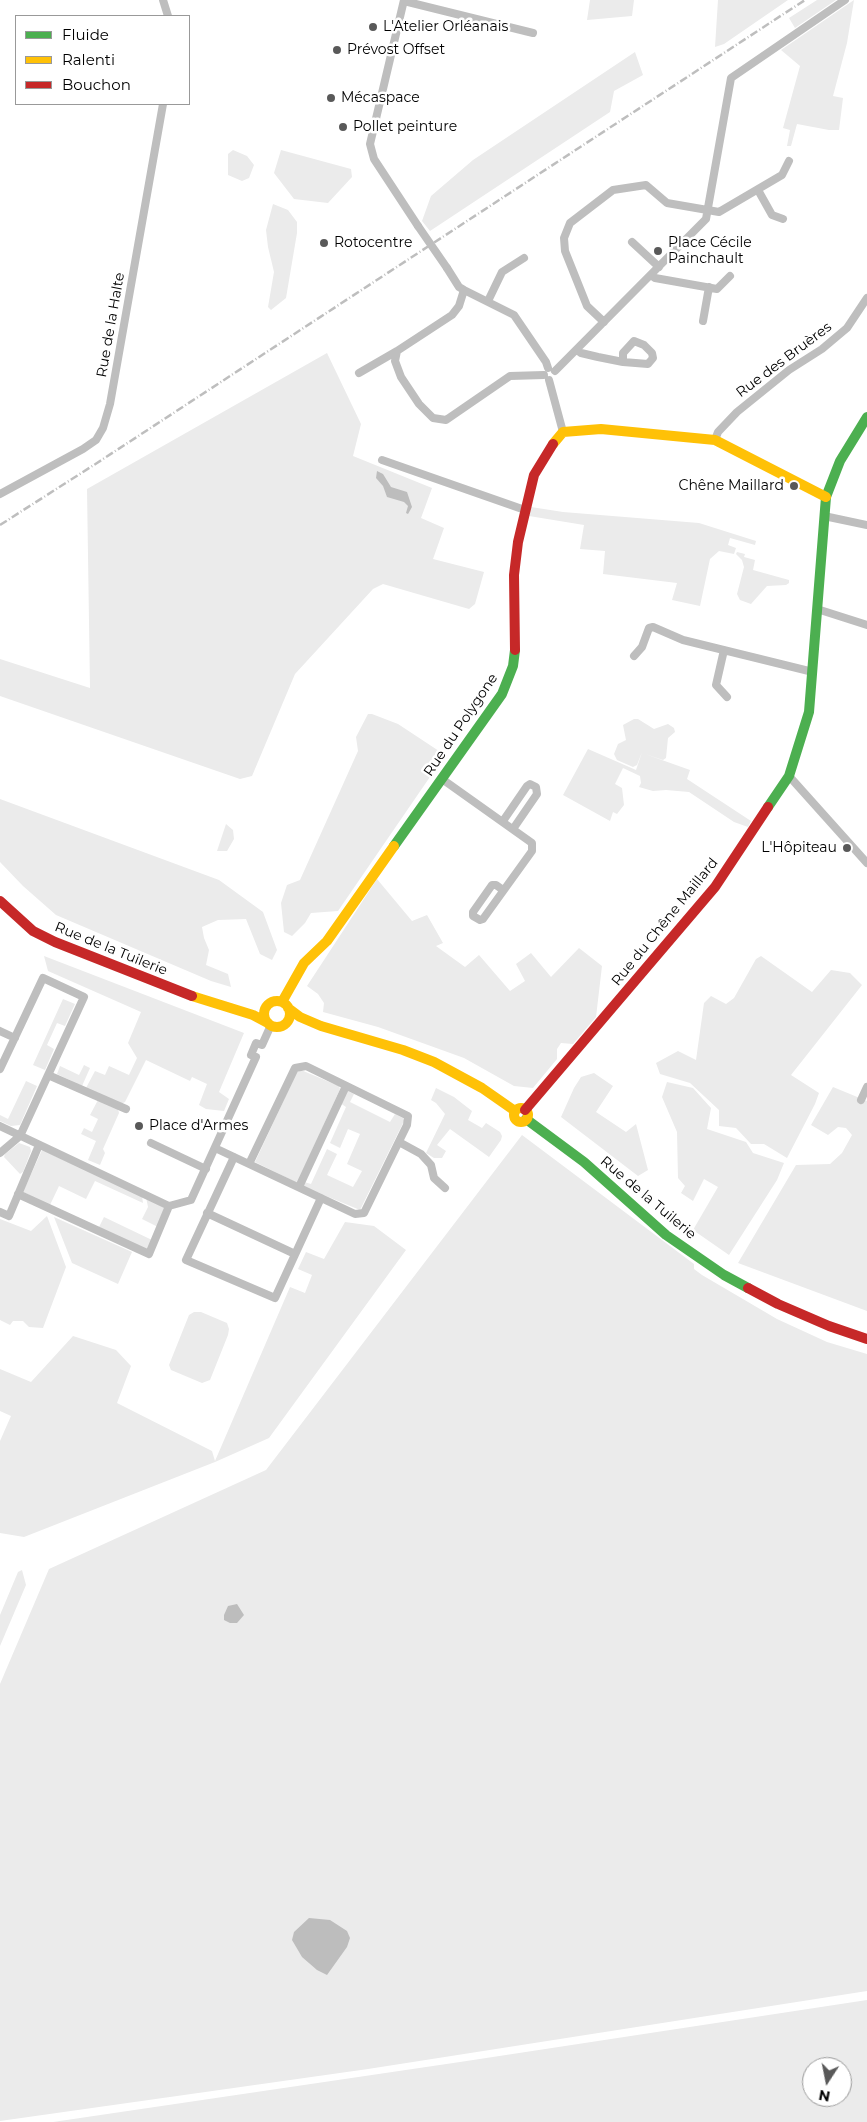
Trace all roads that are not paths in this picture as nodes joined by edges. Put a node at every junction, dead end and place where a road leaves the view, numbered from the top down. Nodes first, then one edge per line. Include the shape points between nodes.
1 (163, 0) edge
2 (844, 0) edge
3 (404, 1) edge
4 (168, 15) edge
5 (533, 33) dead end
6 (164, 105) edge
7 (789, 162) dead end
8 (758, 190) junction
9 (708, 210) junction
10 (784, 219) dead end
11 (632, 242) dead end
12 (524, 258) dead end
13 (659, 267) junction
14 (651, 274) junction
15 (730, 276) dead end
16 (709, 287) junction
17 (464, 290) junction
18 (867, 298) edge
19 (488, 301) junction
20 (703, 321) dead end
21 (604, 322) junction
22 (577, 350) junction
23 (396, 351) junction
24 (623, 362) dead end
25 (359, 372) dead end
26 (549, 373) junction
27 (867, 417) edge
28 (563, 432) junction
29 (715, 440) junction
30 (382, 460) dead end
31 (0, 494) edge
32 (826, 497) junction
33 (525, 510) junction
34 (824, 516) junction
35 (867, 525) edge
36 (817, 609) junction
37 (867, 625) edge
38 (724, 650) junction
39 (634, 656) dead end
40 (813, 672) junction
41 (727, 697) dead end
42 (789, 776) junction
43 (442, 779) junction
44 (503, 821) junction
45 (513, 828) junction
46 (867, 863) edge
47 (503, 890) junction
48 (0, 902) edge
49 (269, 1004) junction
50 (285, 1005) junction
51 (221, 1006) junction
52 (269, 1024) junction
53 (282, 1026) junction
54 (321, 1026) junction
55 (0, 1031) edge
56 (14, 1038) junction
57 (0, 1069) edge
58 (48, 1075) junction
59 (346, 1086) junction
60 (867, 1087) edge
61 (861, 1100) dead end
62 (126, 1110) dead end
63 (522, 1113) junction
64 (0, 1126) edge
65 (20, 1136) junction
66 (399, 1142) junction
67 (151, 1143) dead end
68 (39, 1145) junction
69 (215, 1148) junction
70 (0, 1153) edge
71 (234, 1157) junction
72 (249, 1164) junction
73 (206, 1169) junction
74 (299, 1188) junction
75 (445, 1188) dead end
76 (18, 1194) junction
77 (321, 1198) junction
78 (169, 1206) junction
79 (0, 1212) edge
80 (208, 1213) junction
81 (295, 1254) junction
82 (867, 1339) edge

1 - 4 street
2 - 9 street via 731,78
3 - 5 street
3 - 17 street, bridge via 370,144 375,161
6 - 31 street, Rue de la Halte via 103,428 96,440 83,449
7 - 8 street via 782,175
8 - 9 street via 719,212
8 - 10 street via 772,215
9 - 13 street via 706,219
9 - 21 street via 667,203 646,185 613,190 570,223 565,232 565,251 587,306
11 - 13 street
12 - 19 street via 502,272
13 - 14 street
14 - 16 street via 655,278
14 - 21 street
15 - 16 street via 717,289
16 - 20 street
17 - 19 street
17 - 23 street via 452,315
18 - 29 street, Rue des Bruères via 847,328 737,412 718,432
19 - 26 street via 514,315 546,362
21 - 22 street
22 - 24 street
22 - 26 street
23 - 25 street
23 - 26 street via 395,361 419,404 433,418 441,420 449,419 510,376
26 - 28 street
27 - 32 street, Rue du Chêne Maillard via 840,461
28 - 29 street via 601,429
28 - 33 street, Rue du Polygone via 537,469
29 - 32 street
30 - 33 street
32 - 34 street, Rue du Chêne Maillard
33 - 43 street, Rue du Polygone via 516,553 516,641 508,680 502,694
34 - 35 street
34 - 36 street, Rue du Chêne Maillard
36 - 37 street
36 - 40 street, Rue du Chêne Maillard
38 - 39 street via 683,640 653,627
38 - 40 street
38 - 41 street via 716,685
40 - 42 street, Rue du Chêne Maillard via 809,712
42 - 46 street
42 - 63 street, Rue du Chêne Maillard via 715,887
43 - 44 street
43 - 50 street, Rue du Polygone via 327,941 304,963 295,976
44 - 45 street
44 - 45 street via 527,786 536,787 538,792
45 - 47 street via 530,841 532,848
47 - 47 street via 484,919 473,916 492,885
48 - 51 street, Rue de la Tuilerie via 33,931 55,942
49 - 50 street via 275,1001
49 - 51 street, Rue de la Tuilerie via 259,1007
49 - 52 street via 264,1012
50 - 53 street via 289,1017
50 - 54 street, Rue de la Tuilerie via 300,1017
51 - 52 street, Rue de la Tuilerie via 253,1015
52 - 53 street
52 - 69 street via 262,1045 256,1043 251,1055 256,1057
53 - 54 street, Rue de la Tuilerie
54 - 63 street, Rue de la Tuilerie via 434,1062
55 - 56 street
56 - 57 street
56 - 58 street via 42,978 84,998
58 - 62 street
58 - 65 street
59 - 66 street via 408,1116 408,1125
59 - 72 street via 306,1066 295,1068
59 - 74 street
60 - 61 street
63 - 82 street, Rue de la Tuilerie via 584,1162 666,1235 718,1270 778,1304
64 - 65 street
65 - 68 street
65 - 70 street
66 - 75 street via 421,1154 431,1164 434,1178
66 - 77 street via 364,1213 355,1214
67 - 73 street
68 - 76 street
68 - 78 street
69 - 71 street
69 - 73 street
71 - 72 street
71 - 80 street
72 - 74 street
73 - 78 street via 192,1200
74 - 77 street
76 - 78 street via 149,1254
76 - 79 street via 9,1216
77 - 81 street
80 - 81 street
80 - 81 street via 186,1260 275,1298

